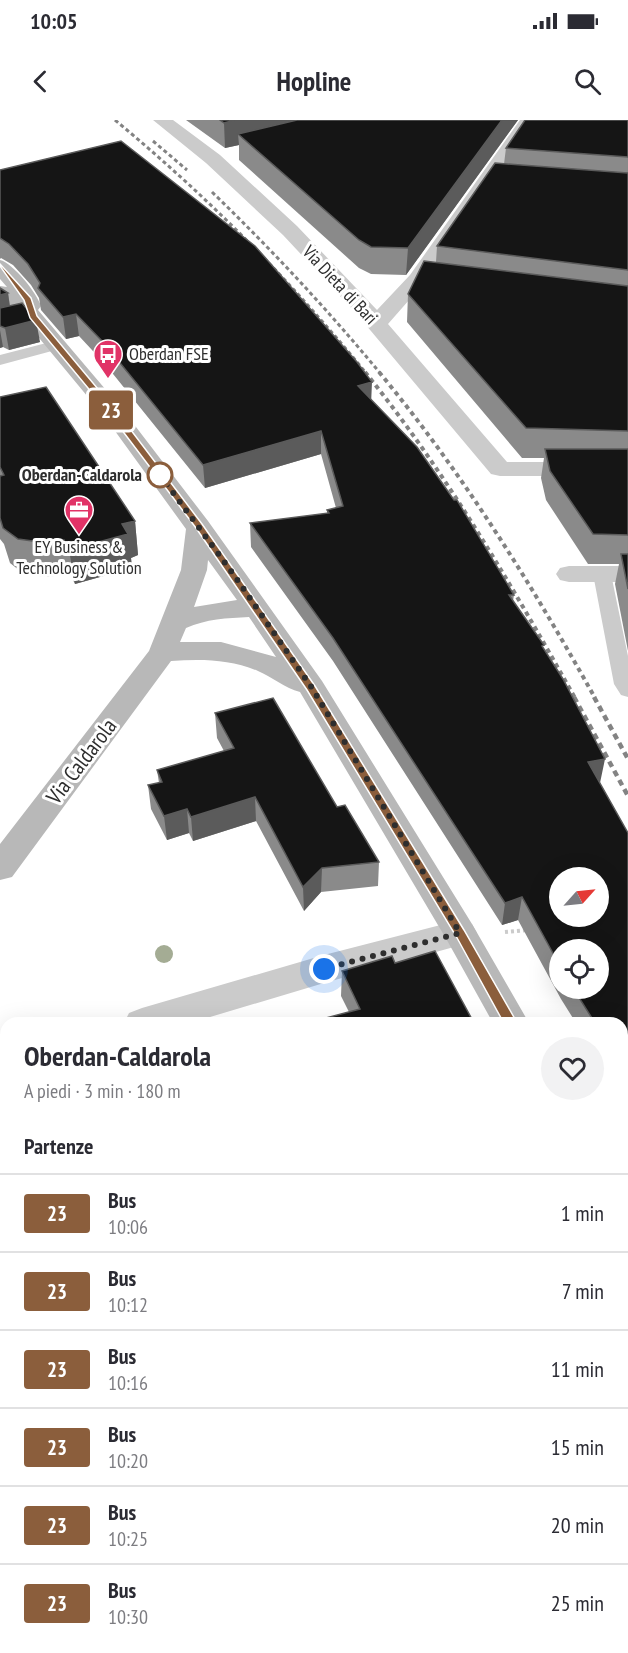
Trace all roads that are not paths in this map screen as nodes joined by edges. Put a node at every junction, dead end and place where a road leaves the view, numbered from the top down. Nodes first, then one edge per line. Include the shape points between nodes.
1 (162, 120) edge
2 (529, 120) edge
3 (235, 153) dead end
4 (213, 159) junction
5 (487, 182) junction
6 (510, 183) edge
7 (0, 266) edge
8 (417, 279) junction
9 (441, 282) edge
10 (0, 292) edge
11 (22, 319) junction
12 (377, 323) junction
13 (58, 345) junction
14 (0, 360) edge
15 (628, 469) edge
16 (199, 526) junction
17 (569, 574) dead end
18 (602, 574) junction
19 (628, 574) edge
20 (257, 608) junction
21 (173, 623) junction
22 (192, 650) junction
23 (162, 653) junction
24 (625, 671) edge
25 (312, 688) junction
26 (628, 690) edge
27 (0, 868) edge
28 (460, 933) junction
29 (162, 1017) edge
30 (508, 1017) edge

1 - 4 street, Via Dieta di Bari
2 - 5 street
3 - 4 street
4 - 12 street, Via Dieta di Bari
5 - 6 street
5 - 8 street
7 - 11 main road via 28,299
8 - 9 street
8 - 12 street
10 - 11 main road
11 - 13 main road
12 - 15 street, Via Dieta di Bari via 500,469
13 - 14 lane
13 - 16 main road
16 - 20 main road
16 - 21 main road, Via Caldarola via 194,570
17 - 18 street
18 - 19 street
18 - 24 lane
20 - 21 main road via 192,614
20 - 22 main road via 246,624 216,642
20 - 25 main road
21 - 23 main road, Via Caldarola
22 - 23 main road
22 - 25 main road via 242,653 276,666
23 - 27 main road, Via Caldarola
24 - 26 lane
25 - 28 main road
28 - 29 street
28 - 30 main road

